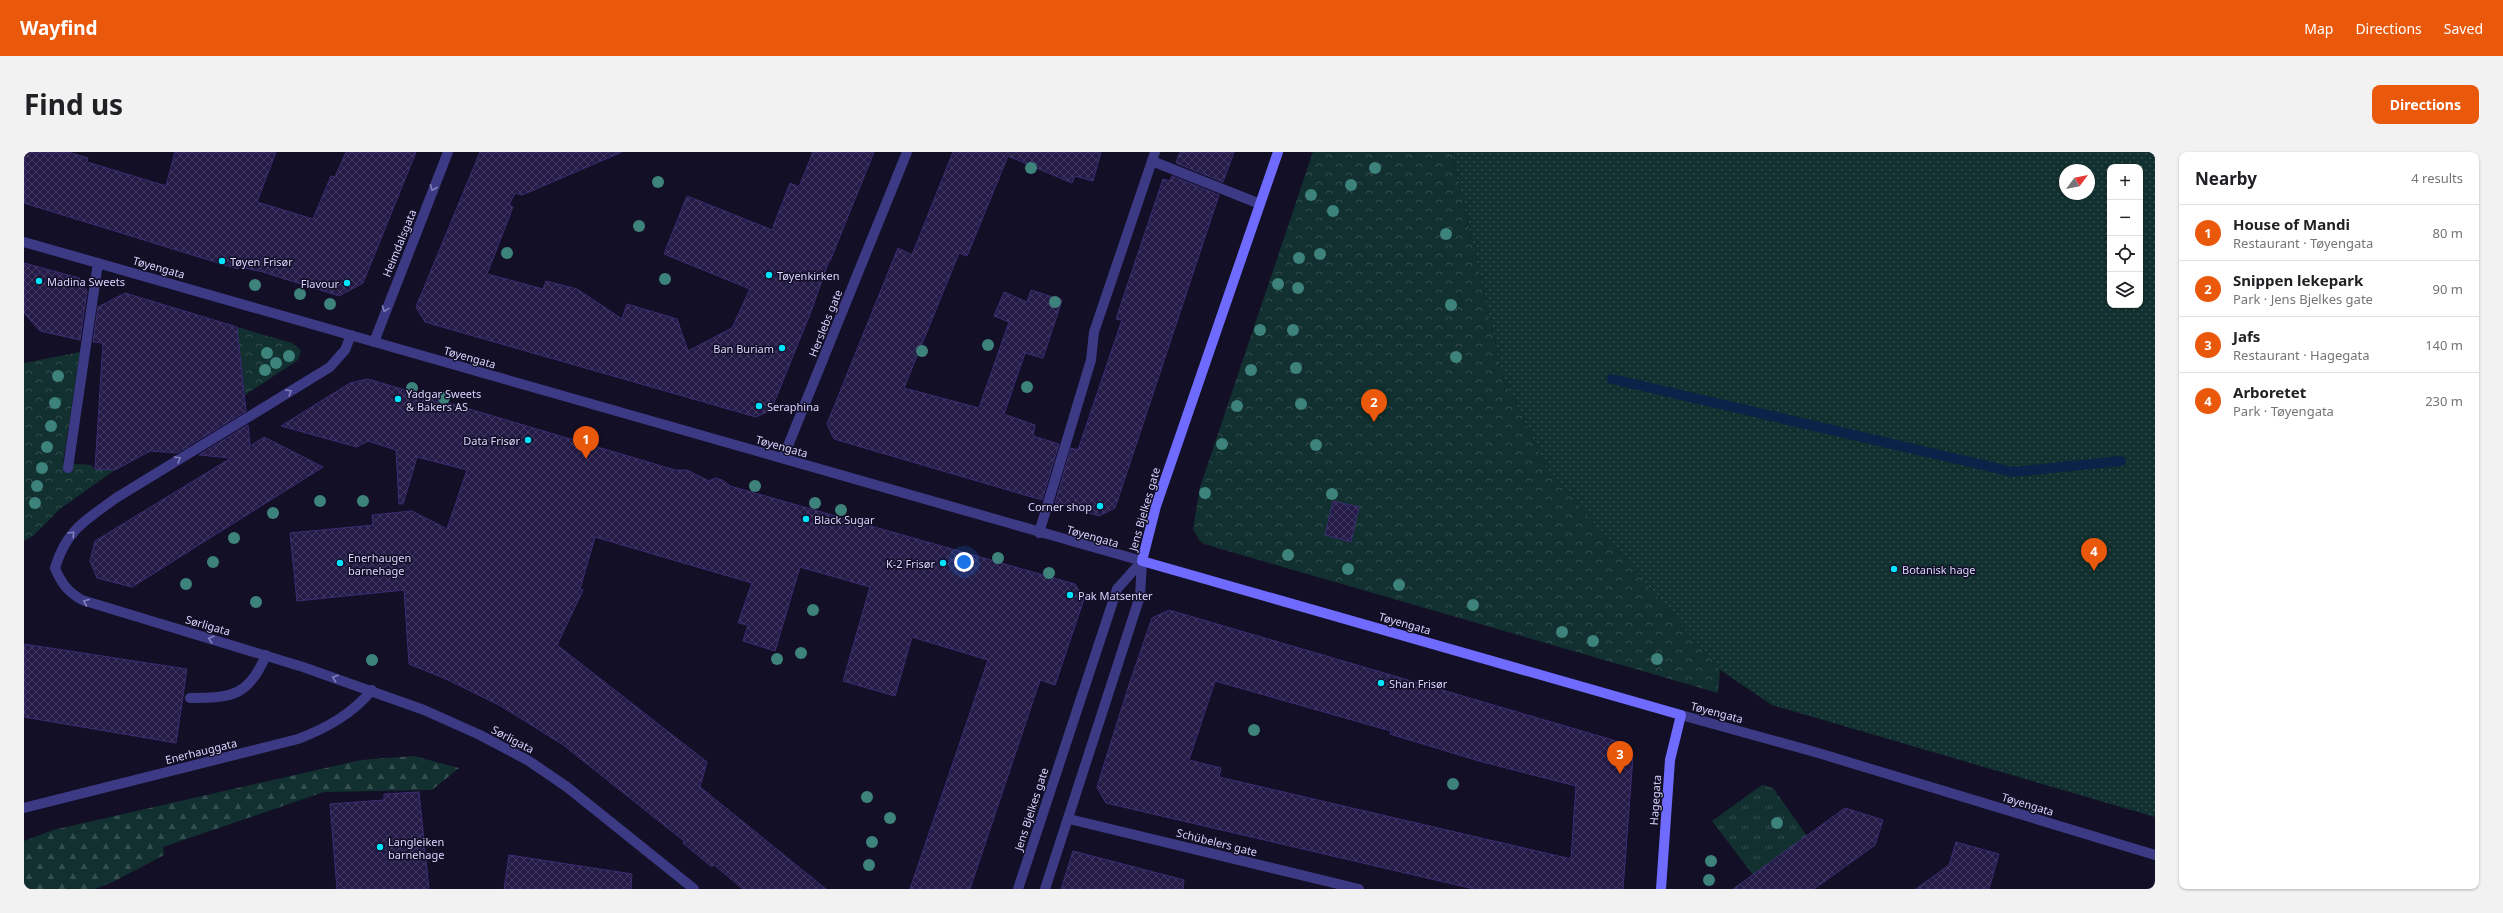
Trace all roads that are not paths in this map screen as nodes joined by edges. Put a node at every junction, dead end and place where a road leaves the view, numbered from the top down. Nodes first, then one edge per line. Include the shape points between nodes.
1 (448, 152) edge
2 (907, 152) edge
3 (1278, 152) edge
4 (1154, 157) edge
5 (1260, 204) junction
6 (24, 242) edge
7 (98, 263) junction
8 (351, 335) junction
9 (374, 342) junction
10 (783, 458) junction
11 (68, 468) dead end
12 (1039, 532) junction
13 (1142, 561) junction
14 (266, 655) junction
15 (372, 690) junction
16 (190, 698) dead end
17 (1681, 715) junction
18 (24, 808) edge
19 (1069, 819) junction
20 (2155, 855) edge
21 (694, 889) edge
22 (1018, 889) edge
23 (1045, 889) edge
24 (1359, 889) edge
25 (1661, 889) edge

1 -> 9 street, Heimdalsgata
2 - 10 street, Herslebs gate
3 - 5 main road, Jens Bjelkes gate
4 - 5 street
4 - 12 street via 1094,332 1091,360
5 - 13 main road, Jens Bjelkes gate via 1158,499
6 - 7 street, Tøyengata
7 - 8 street, Tøyengata
7 - 11 street
8 - 9 street, Tøyengata
14 -> 8 street, Sørligata via 82,600 70,593 60,581 55,568 64,542 90,517 116,498 330,367 345,350
9 - 10 street, Tøyengata
10 - 12 street, Tøyengata
12 - 13 street, Tøyengata
13 - 17 main road, Tøyengata
13 - 19 street via 1140,596 1079,779
13 - 22 street, Jens Bjelkes gate via 1117,589
15 -> 14 street, Sørligata
14 - 16 street via 249,686 223,695
15 - 18 street, Enerhauggata via 346,714 324,729 298,739
15 - 21 street, Sørligata via 438,716 529,760
17 - 20 street, Tøyengata via 1815,752
17 - 25 main road, Hagegata via 1670,760
19 - 23 street
19 - 24 street, Schübelers gate

